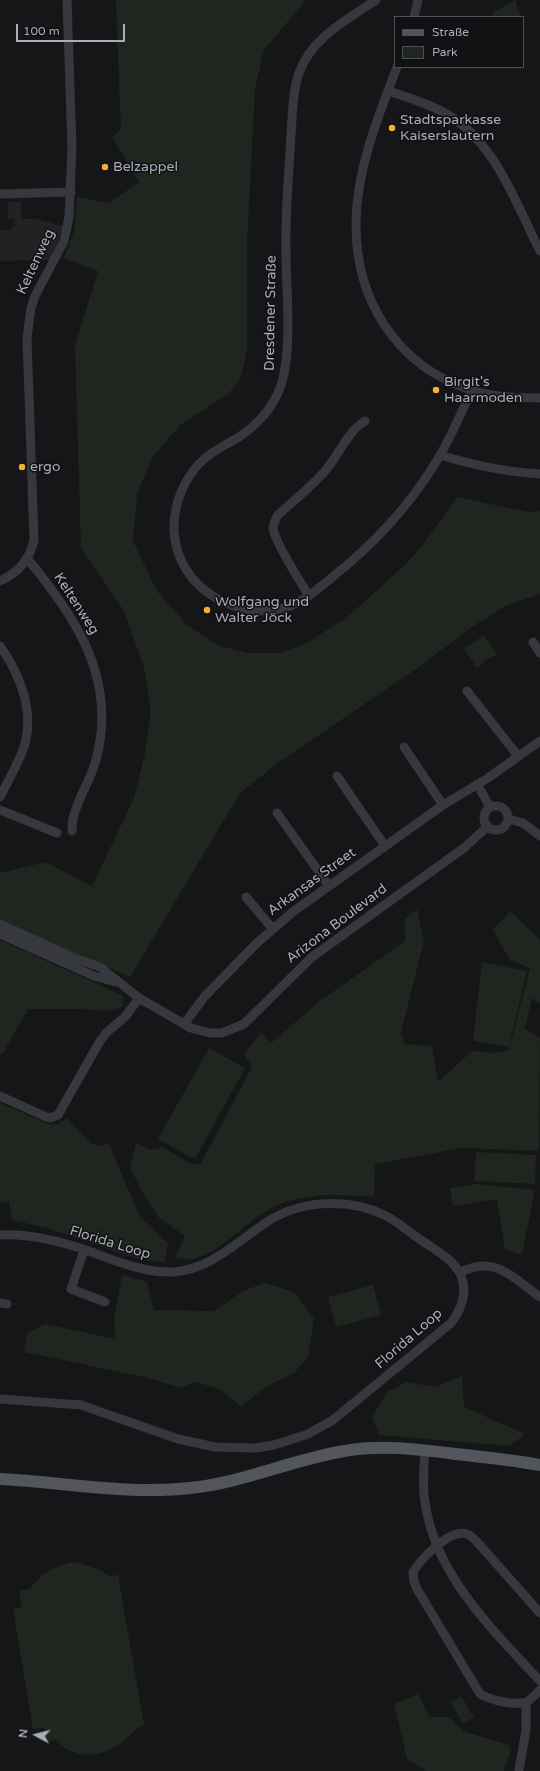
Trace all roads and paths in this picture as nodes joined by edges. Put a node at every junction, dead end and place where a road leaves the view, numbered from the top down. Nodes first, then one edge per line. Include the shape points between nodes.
1 (67, 0) edge
2 (376, 0) edge
3 (418, 0) edge
4 (414, 16) edge
5 (397, 68) edge
6 (388, 91) junction
7 (71, 192) junction
8 (0, 194) edge
9 (540, 251) edge
10 (472, 391) junction
11 (540, 398) edge
12 (365, 421) dead end
13 (440, 455) junction
14 (540, 474) edge
15 (27, 559) junction
16 (0, 581) edge
17 (309, 596) junction
18 (533, 642) dead end
19 (0, 646) edge
20 (540, 653) edge
21 (467, 691) dead end
22 (540, 741) edge
23 (404, 747) dead end
24 (518, 756) junction
25 (337, 776) dead end
26 (477, 784) junction
27 (0, 797) edge
28 (443, 805) junction
29 (490, 808) junction
30 (0, 810) edge
31 (277, 813) dead end
32 (509, 819) junction
33 (487, 827) junction
34 (72, 831) dead end
35 (57, 833) dead end
36 (540, 836) edge
37 (385, 846) junction
38 (328, 886) junction
39 (246, 897) dead end
40 (0, 924) edge
41 (272, 928) junction
42 (0, 934) edge
43 (119, 983) junction
44 (139, 998) junction
45 (184, 1024) junction
46 (0, 1096) edge
47 (0, 1235) edge
48 (84, 1250) junction
49 (460, 1272) junction
50 (540, 1297) edge
51 (105, 1302) dead end
52 (0, 1399) edge
53 (425, 1450) junction
54 (540, 1465) edge
55 (0, 1479) edge
56 (438, 1545) junction
57 (540, 1614) edge
58 (540, 1681) edge
59 (540, 1690) edge
60 (526, 1702) junction
61 (519, 1770) dead end

1 - 7 street, Keltenweg
2 - 17 street, Dresdener Straße via 318,42 304,62 296,81 286,216 287,341 283,381 263,416 239,437 203,460 196,468 182,490 175,512 175,539 183,564 194,582 214,597 234,607 265,610 288,606
3 - 4 street
5 - 6 street
6 - 9 street via 446,114 481,142 498,166
6 - 10 street via 369,145 359,196 356,221 357,248 363,280 381,320 391,335 429,370
7 - 8 street
7 - 15 street, Keltenweg via 64,241 35,296 28,323 34,540
10 - 11 street via 514,398
10 - 13 street, Dresdener Straße
12 - 17 street via 358,426 326,470 277,516 274,522 277,540
13 - 14 street via 498,470
13 - 17 street, Dresdener Straße via 421,486 381,534 358,557
15 - 16 street, Keltenweg via 10,576
15 - 34 street, Keltenweg via 75,623 88,648 98,680 102,712 97,758 74,816
18 - 20 street
19 - 27 street via 21,684 27,709 24,747
21 - 24 street
22 - 24 street, Arkansas Street
23 - 28 street
24 - 26 street, Arkansas Street
25 - 37 street
26 - 28 street, Arkansas Street
26 - 29 street
28 - 37 street, Arkansas Street
29 - 32 street via 503,808
29 - 33 street via 484,815
30 - 35 street
31 - 38 street
32 - 33 street via 506,827 502,829 495,831
32 - 36 street via 523,823
33 - 45 street, Arizona Boulevard via 464,848 312,957 244,1024 216,1033 197,1030
37 - 38 street, Arkansas Street
38 - 41 street, Arkansas Street
39 - 41 street
40 - 43 street, Arizona Boulevard via 76,959 100,966
41 - 45 street, Arkansas Street via 212,988
42 - 43 street, Arizona Boulevard via 94,976
43 - 44 street, Arizona Boulevard
44 - 45 street, Arizona Boulevard
44 - 46 street via 125,1017 106,1032 58,1115 50,1118
47 - 48 street, Florida Loop via 26,1235
48 - 49 street, Florida Loop via 141,1268 173,1272 187,1270 210,1261 286,1212 300,1206 330,1204 383,1214 442,1254
48 - 51 street via 71,1289
49 - 50 street via 480,1266 496,1268
49 - 52 street, Florida Loop via 464,1284 464,1302 451,1323 333,1420 290,1441 255,1448 215,1447 178,1439 81,1405
53 - 54 main road
53 - 55 main road via 347,1450 229,1482 189,1488 142,1490
53 - 56 street via 423,1490 429,1524
56 - 57 street via 458,1533 472,1537
56 - 58 street via 448,1568 466,1597
56 - 60 street via 413,1572 417,1589 480,1694 494,1700
59 - 60 street
60 - 61 street via 526,1730

